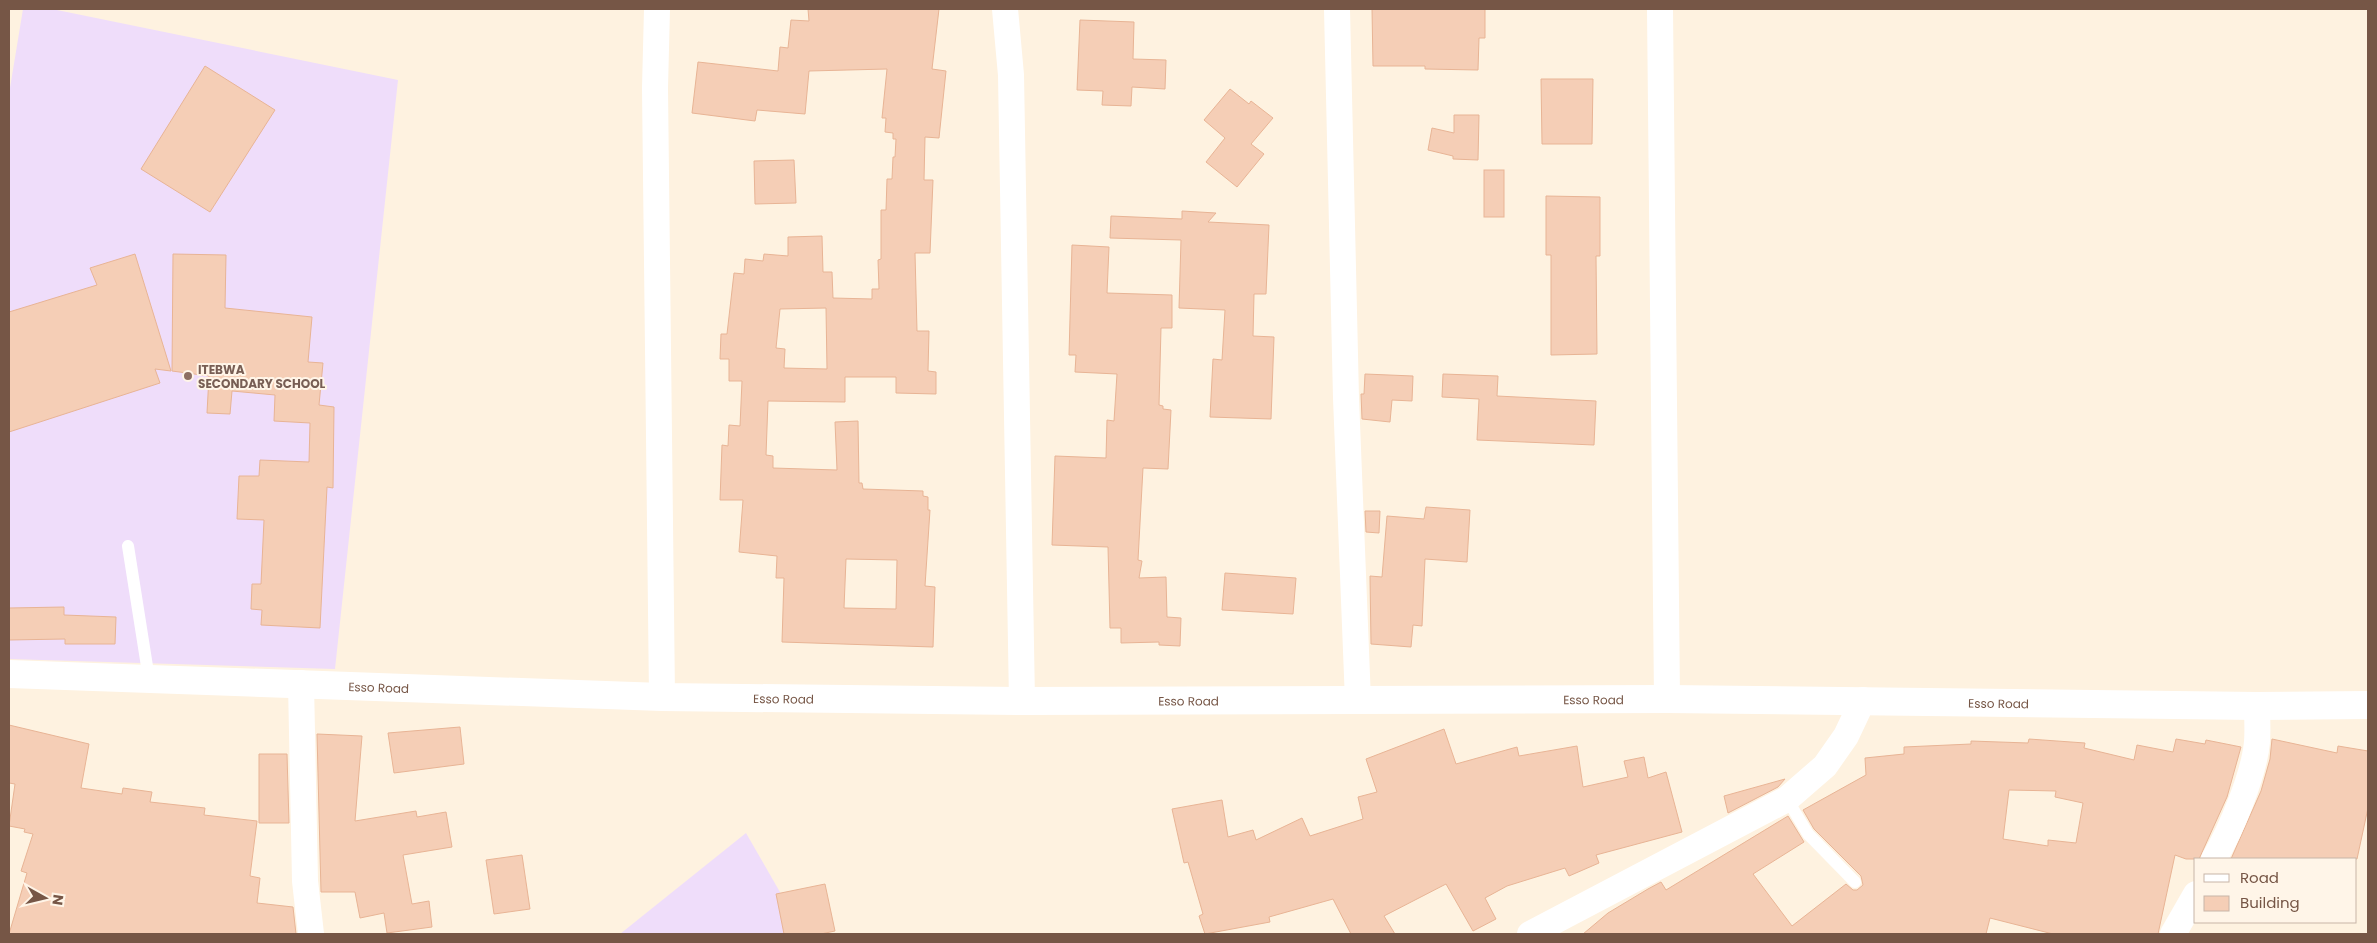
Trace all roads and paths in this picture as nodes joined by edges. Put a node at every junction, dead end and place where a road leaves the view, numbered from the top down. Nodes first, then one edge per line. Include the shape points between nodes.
1 (657, 9) edge
2 (1005, 9) edge
3 (1337, 9) edge
4 (1660, 9) edge
5 (128, 546) dead end
6 (9, 674) edge
7 (149, 679) junction
8 (300, 683) junction
9 (662, 697) junction
10 (1667, 699) junction
11 (1863, 700) junction
12 (1022, 701) junction
13 (1358, 701) junction
14 (2368, 705) edge
15 (2256, 706) junction
16 (1787, 799) junction
17 (2215, 858) edge
18 (1855, 882) dead end
19 (2194, 897) edge
20 (311, 934) edge
21 (1530, 934) edge
22 (2173, 934) edge

1 - 9 street via 655,88
2 - 12 street via 1012,85
3 - 13 street via 1346,398
4 - 10 street
5 - 7 lane
6 - 7 street, Esso Road
7 - 8 street, Esso Road
8 - 9 street, Esso Road
8 - 20 street via 305,881
9 - 12 street, Esso Road
10 - 11 street, Esso Road
10 - 13 street, Esso Road
11 - 15 street, Esso Road
11 - 16 street via 1846,736 1825,766
12 - 13 street, Esso Road
14 - 15 street, Esso Road
15 - 17 street via 2257,743 2247,781 2229,835
16 - 18 lane via 1808,834
16 - 21 street
19 - 22 street

